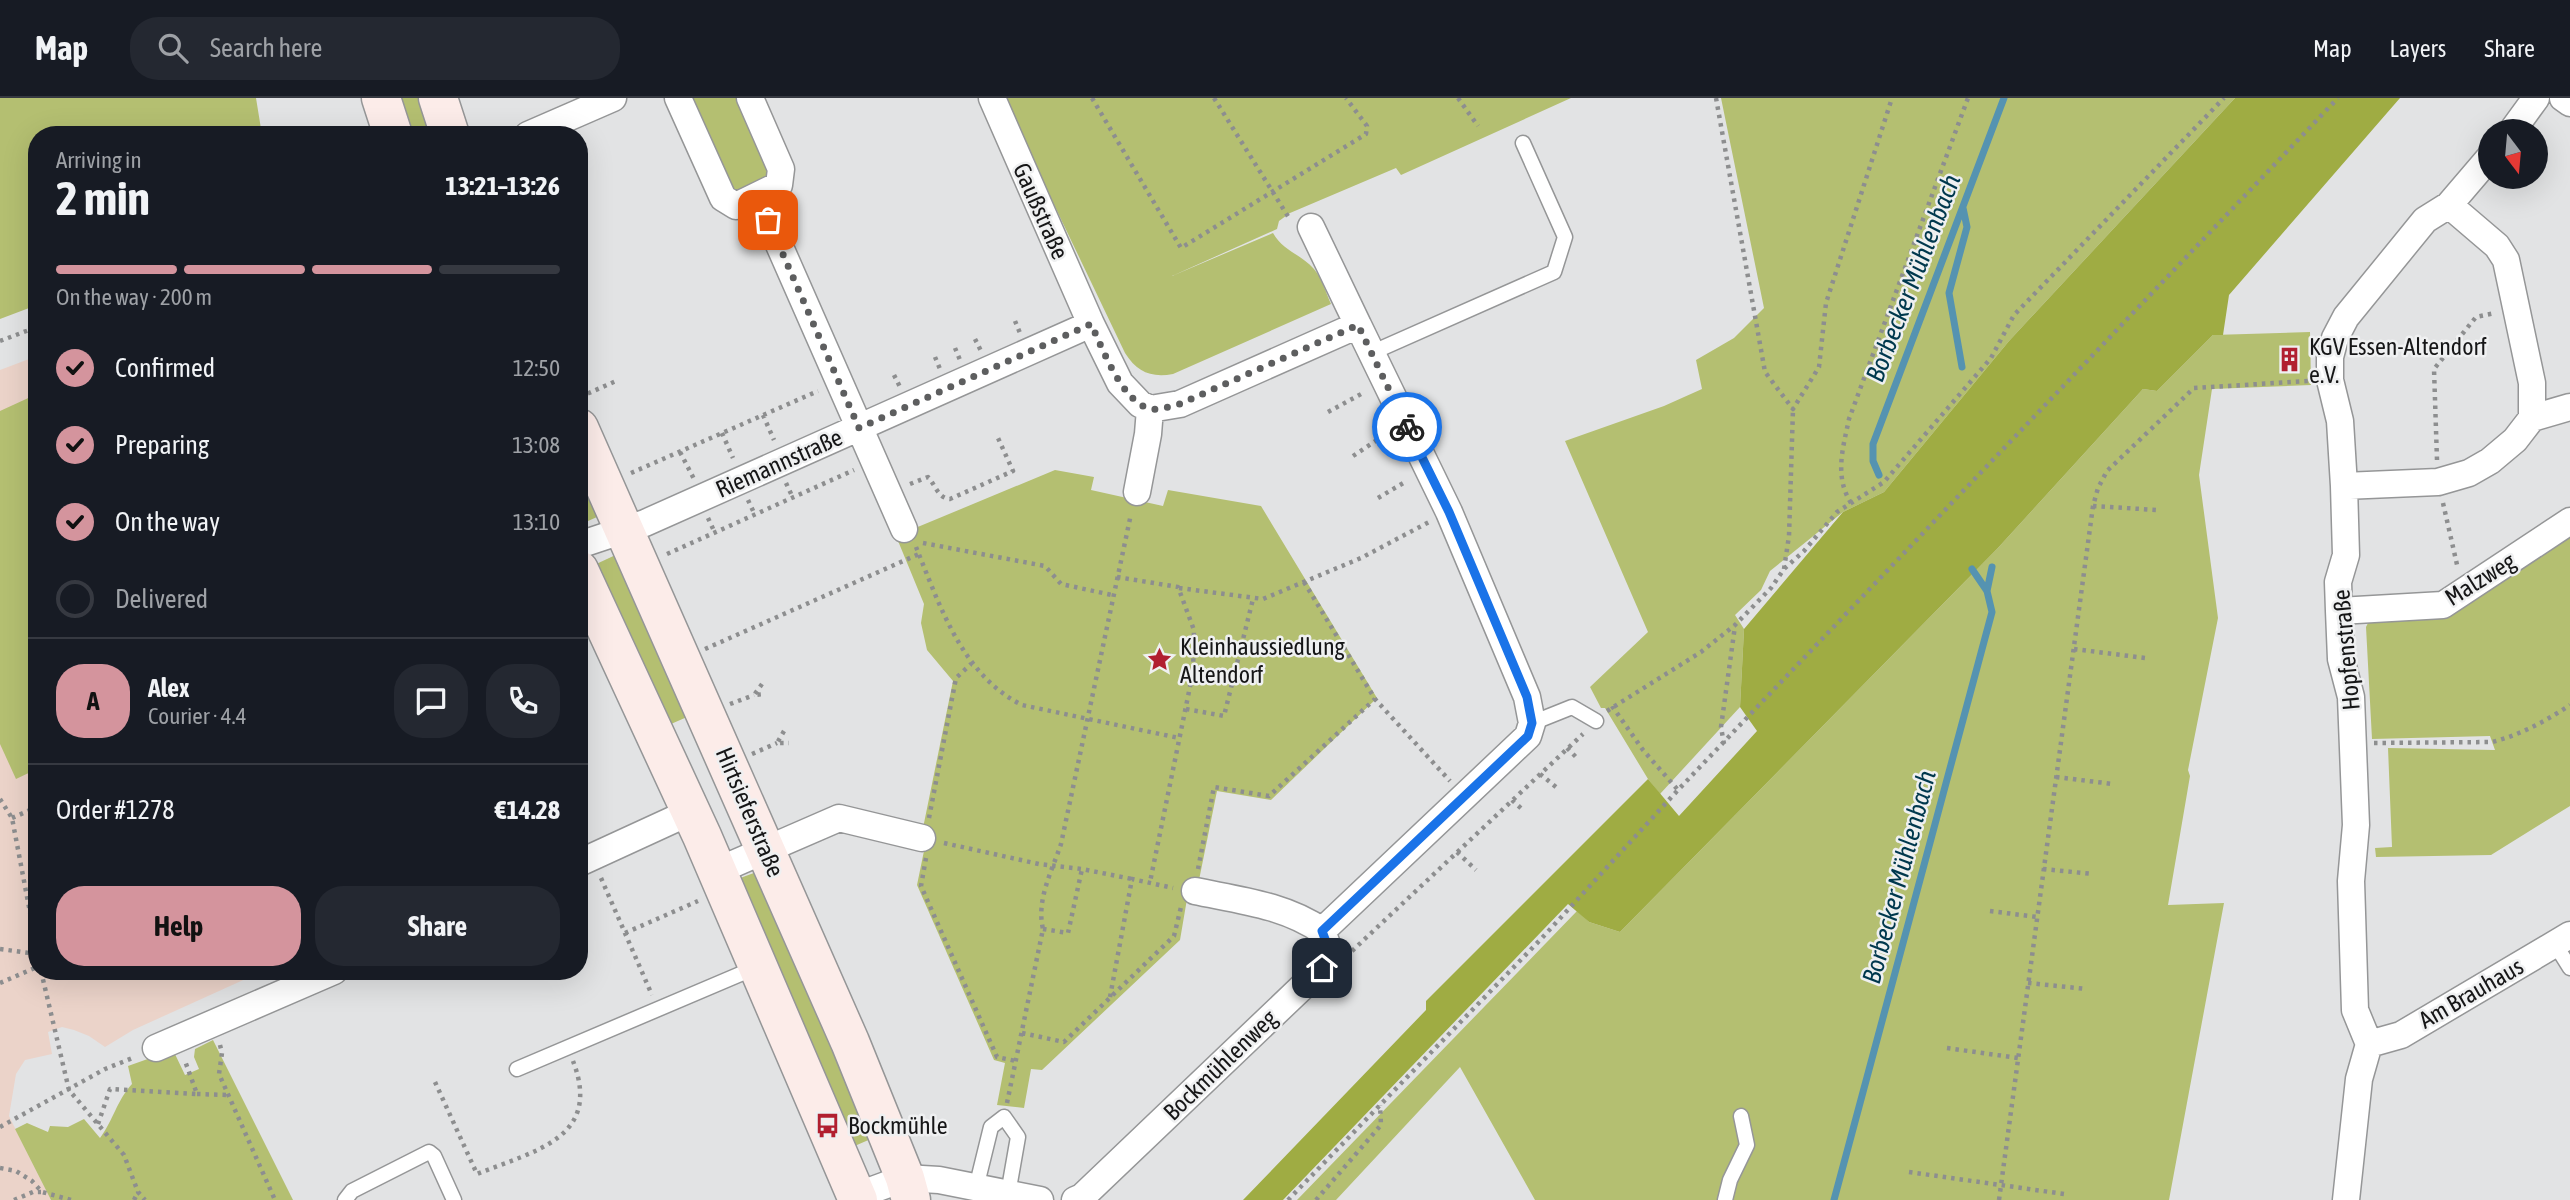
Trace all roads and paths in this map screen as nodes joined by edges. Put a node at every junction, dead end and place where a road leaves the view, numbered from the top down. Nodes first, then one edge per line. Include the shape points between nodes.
1 (381, 98) edge
2 (438, 98) edge
3 (613, 98) edge
4 (678, 98) edge
5 (750, 98) edge
6 (992, 98) edge
7 (1092, 98) edge
8 (1214, 98) edge
9 (1346, 98) edge
10 (1458, 98) edge
11 (1716, 98) edge
12 (1892, 98) edge
13 (1968, 98) edge
14 (2224, 98) edge
15 (2338, 98) edge
16 (2536, 98) edge
17 (2563, 98) edge
18 (2570, 103) edge
19 (2521, 119) edge
20 (1478, 125) dead end
21 (390, 126) edge
22 (447, 126) edge
23 (549, 126) edge
24 (1524, 143) dead end
25 (2478, 171) edge
26 (1273, 192) junction
27 (758, 197) junction
28 (2449, 205) junction
29 (1311, 227) joint
30 (2516, 309) junction
31 (1091, 324) junction
32 (1358, 325) junction
33 (28, 330) edge
34 (0, 341) edge
35 (1371, 353) junction
36 (2330, 380) junction
37 (616, 381) dead end
38 (838, 383) junction
39 (1363, 393) dead end
40 (588, 394) edge
41 (2570, 407) edge
42 (1150, 409) junction
43 (1793, 409) junction
44 (1328, 412) dead end
45 (764, 415) junction
46 (2532, 418) junction
47 (859, 428) junction
48 (722, 433) junction
49 (1383, 436) dead end
50 (998, 438) dead end
51 (775, 440) dead end
52 (588, 448) edge
53 (680, 452) junction
54 (1353, 456) dead end
55 (734, 458) dead end
56 (874, 461) junction
57 (623, 477) dead end
58 (1405, 482) dead end
59 (2438, 482) junction
60 (2344, 486) junction
61 (699, 489) dead end
62 (886, 490) junction
63 (1136, 492) joint
64 (1378, 498) dead end
65 (1852, 503) junction
66 (2093, 506) junction
67 (2157, 510) dead end
68 (1449, 512) junction
69 (2570, 521) edge
70 (624, 529) junction
71 (909, 537) joint
72 (588, 542) edge
73 (641, 566) junction
74 (1784, 569) junction
75 (1116, 577) junction
76 (1304, 582) junction
77 (1178, 587) junction
78 (588, 590) edge
79 (1113, 595) junction
80 (2460, 595) junction
81 (1253, 599) junction
82 (2339, 611) junction
83 (1735, 625) junction
84 (2074, 649) junction
85 (2145, 658) dead end
86 (682, 659) junction
87 (971, 664) junction
88 (762, 684) dead end
89 (765, 694) dead end
90 (2570, 705) edge
91 (1612, 706) junction
92 (1186, 709) junction
93 (1087, 719) junction
94 (1596, 721) junction
95 (1532, 723) junction
96 (783, 731) dead end
97 (1179, 738) junction
98 (789, 743) dead end
99 (2353, 743) junction
100 (1724, 744) junction
101 (1567, 748) junction
102 (1578, 759) dead end
103 (1541, 774) junction
104 (2056, 777) junction
105 (2113, 784) dead end
106 (1556, 787) dead end
107 (1678, 790) junction
108 (1465, 797) junction
109 (0, 799) edge
110 (1512, 800) junction
111 (1523, 810) dead end
112 (28, 811) edge
113 (690, 812) junction
114 (12, 818) junction
115 (925, 839) junction
116 (766, 850) junction
117 (1457, 852) junction
118 (588, 859) edge
119 (588, 864) edge
120 (1054, 866) junction
121 (1082, 869) junction
122 (2043, 869) junction
123 (1476, 870) dead end
124 (2093, 874) dead end
125 (1132, 879) junction
126 (721, 880) junction
127 (1150, 882) junction
128 (1195, 891) joint
129 (28, 903) edge
130 (1990, 911) dead end
131 (2036, 917) junction
132 (1043, 929) junction
133 (1322, 931) junction
134 (625, 933) junction
135 (2563, 939) edge
136 (0, 949) edge
137 (28, 951) edge
138 (758, 966) junction
139 (1322, 968) junction
140 (2570, 968) edge
141 (28, 971) edge
142 (43, 980) edge
143 (313, 980) edge
144 (0, 983) edge
145 (2028, 983) junction
146 (2087, 989) dead end
147 (1110, 1000) dead end
148 (658, 1009) junction
149 (215, 1023) junction
150 (167, 1044) junction
151 (2369, 1044) junction
152 (568, 1047) junction
153 (1947, 1048) dead end
154 (2018, 1058) junction
155 (1016, 1061) junction
156 (517, 1069) dead end
157 (435, 1082) dead end
158 (69, 1090) junction
159 (197, 1094) junction
160 (228, 1095) junction
161 (1380, 1104) junction
162 (1741, 1116) dead end
163 (1004, 1117) junction
164 (97, 1125) junction
165 (0, 1127) edge
166 (0, 1168) edge
167 (1909, 1172) dead end
168 (2001, 1184) junction
169 (976, 1188) junction
170 (908, 1189) edge
171 (42, 1192) junction
172 (138, 1192) junction
173 (1007, 1194) junction
174 (2064, 1194) dead end
175 (857, 1198) edge
176 (14, 1200) edge
177 (71, 1200) edge
178 (134, 1200) edge
179 (145, 1200) edge
180 (275, 1200) edge
181 (345, 1200) edge
182 (454, 1200) edge
183 (1040, 1200) edge
184 (1075, 1200) edge
185 (1288, 1200) edge
186 (1316, 1200) edge
187 (1725, 1200) edge
188 (1999, 1200) edge
189 (2346, 1200) edge

1 - 21 main road
2 - 22 main road
3 - 23 street
4 - 27 street via 723,198 736,206
5 - 27 street via 781,169 779,185
6 - 31 street, Gaußstraße
7 - 26 path via 1181,247
8 - 26 path
9 - 26 path via 1367,126 1366,134
10 - 20 path
11 - 43 path via 1765,372
12 - 43 path via 1826,303 1819,367
13 - 65 path via 1849,419 1840,464 1844,491
14 - 65 path via 2014,315 1992,358 1884,482
15 - 100 path
16 - 19 street
17 - 18 street
24 - 35 lane via 1565,237 1555,272
25 - 28 street, Hopfenstraße
26 - 29 path via 1293,224
27 - 38 street
28 - 30 street via 2497,246 2506,260
28 - 36 street, Hopfenstraße via 2425,220 2346,317 2332,347
29 - 32 street
30 - 46 street via 2532,383
30 - 59 path via 2476,317 2434,369
31 - 42 street, Gaußstraße via 1120,383
31 - 47 street, Riemannstraße
32 - 35 street
32 - 42 street via 1180,404
33 - 34 path
35 - 68 street
36 - 60 street, Hopfenstraße via 2340,421
36 - 66 path via 2194,388 2107,471
37 - 40 path
38 - 45 path
38 - 47 street
39 - 44 path
41 - 46 street
42 - 63 street
43 - 74 path
45 - 48 path
45 - 51 path
46 - 59 street via 2490,461
47 - 56 street
47 - 70 street, Riemannstraße
48 - 53 path
48 - 55 path
49 - 54 path
50 - 62 path via 1013,471 976,489 943,498 928,477
52 - 70 main road, Hirtsieferstraße
53 - 57 path
53 - 61 path
56 - 62 street
56 - 73 path
58 - 64 path
59 - 60 street
59 - 80 path via 2458,566
60 - 82 street, Hopfenstraße via 2346,555 2338,582
62 - 71 street
63 - 75 path
65 - 74 path via 1837,512
66 - 67 path
66 - 84 path
68 - 76 path
68 - 95 street via 1527,697
69 - 80 street, Malzweg
70 - 72 street, Riemannstraße
70 - 73 main road, Hirtsieferstraße
71 - 79 path via 1045,566 1061,584
73 - 86 main road, Hirtsieferstraße
74 - 83 path
75 - 77 path
75 - 79 path
76 - 81 path
76 - 108 path via 1375,699
77 - 81 path
77 - 92 path via 1194,630
78 - 113 main road
79 - 93 path
80 - 82 street, Malzweg via 2443,605
81 - 92 path via 1224,716
82 - 99 street, Hopfenstraße
83 - 91 path via 1701,652
83 - 100 path via 1721,727
84 - 85 path
84 - 104 path
86 - 87 path via 919,554
86 - 116 main road, Hirtsieferstraße
87 - 93 path via 1005,697
87 - 115 path via 956,678
88 - 89 path via 754,695
90 - 99 path via 2510,738 2492,742
91 - 94 path
91 - 107 path
92 - 97 path
93 - 97 path
93 - 120 path
94 - 95 lane via 1572,707
94 - 101 path
95 - 108 street via 1528,736
96 - 98 path via 777,743
97 - 127 path
99 - 151 street, Hopfenstraße via 2355,1010
100 - 107 path
101 - 102 path
101 - 103 path
103 - 106 path
103 - 110 path
104 - 105 path
104 - 122 path
107 - 161 path
108 - 133 street
109 - 114 path
110 - 111 path
110 - 117 path
112 - 114 path
113 - 118 street
113 - 126 main road
114 - 129 path
115 - 116 street via 839,818
115 - 120 path
115 - 155 path via 920,886 997,1057
116 - 126 street
116 - 170 main road, Hirtsieferstraße
117 - 123 path
117 - 139 path via 1346,956
119 - 134 path
120 - 121 path
120 - 132 path via 1046,882
121 - 125 path
121 - 132 path via 1068,933
122 - 124 path
122 - 131 path
125 - 127 path
125 - 147 path
126 - 134 path
126 - 138 main road
127 - 128 path
128 - 133 street via 1282,910
130 - 131 path
131 - 145 path
132 - 155 path
133 - 139 street via 1328,947
134 - 148 path
135 - 140 lane
135 - 151 street, Am Brauhaus via 2401,1035
136 - 137 path
138 - 148 lane
138 - 175 main road
139 - 184 street, Bockmühlenweg
141 - 144 path
142 - 158 path
143 - 149 street
145 - 146 path
145 - 154 path
148 - 152 lane
149 - 150 street
149 - 160 path via 222,1053 219,1074
150 - 158 path via 105,1069
150 - 159 path
151 - 189 street via 2359,1079
152 - 156 lane
152 - 157 path via 580,1080 579,1110 567,1129 555,1142 477,1174
153 - 154 path
154 - 168 path
155 - 163 path
158 - 164 path
158 - 165 path
159 - 160 path
159 - 164 path via 110,1089
160 - 180 path
161 - 185 path
161 - 186 path via 1381,1125
162 - 187 lane via 1747,1145
163 - 169 lane via 991,1127
163 - 173 lane via 1018,1137
164 - 172 path via 124,1155
166 - 171 path via 16,1171
167 - 168 path
168 - 174 path
168 - 188 path
169 - 170 street via 939,1180
169 - 173 street
170 - 175 street
171 - 176 path
171 - 177 path
172 - 178 path
172 - 179 path
173 - 183 street
181 - 182 lane via 352,1191 429,1152

